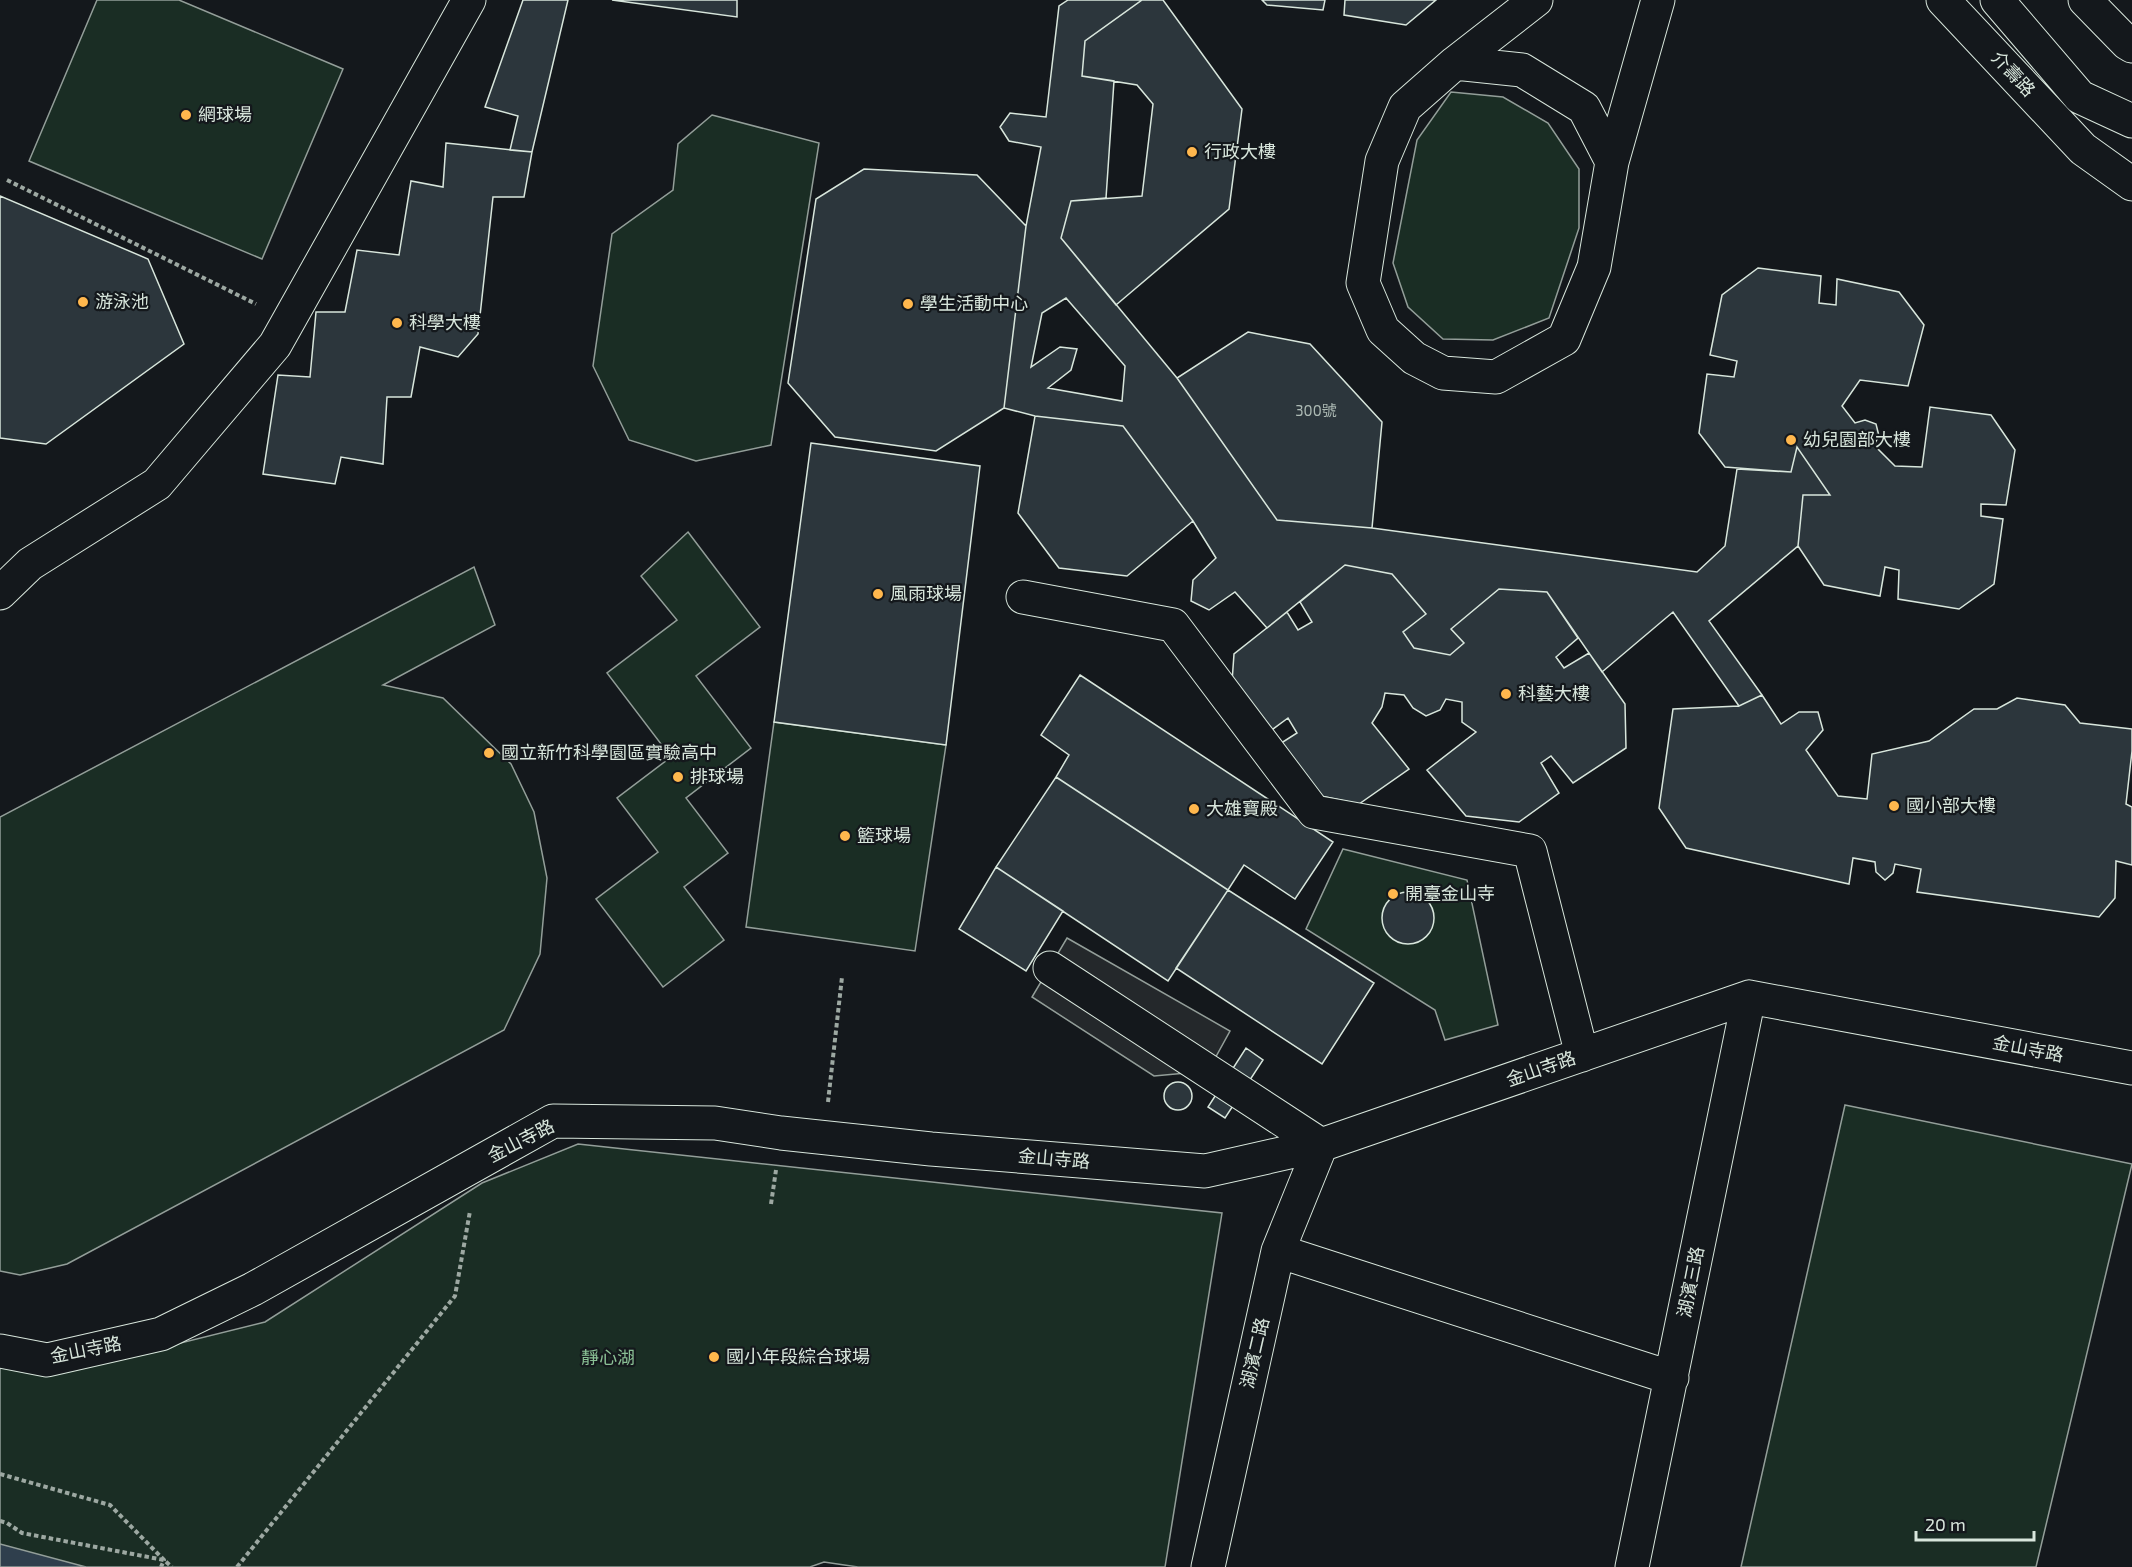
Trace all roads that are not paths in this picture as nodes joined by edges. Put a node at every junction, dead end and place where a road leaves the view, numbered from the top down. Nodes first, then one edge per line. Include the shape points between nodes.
1 (469, 0) edge
2 (1536, 0) edge
3 (1658, 0) edge
4 (1942, 0) edge
5 (1997, 0) edge
6 (2085, 0) edge
7 (2132, 46) edge
8 (1455, 63) junction
9 (2132, 121) edge
10 (2083, 149) junction
11 (1612, 162) junction
12 (2132, 168) edge
13 (2132, 184) edge
14 (0, 593) edge
15 (1023, 597) dead end
16 (1050, 968) dead end
17 (1749, 997) junction
18 (1582, 1055) junction
19 (2132, 1068) edge
20 (1321, 1145) junction
21 (1278, 1251) junction
22 (0, 1351) edge
23 (1672, 1378) junction
24 (1208, 1567) edge
25 (1632, 1567) edge

1 - 14 street via 275,345 157,484 30,564
2 - 8 street
3 - 11 street
4 - 10 street, 介壽路
5 - 9 street, 介壽路 via 2080,97
6 - 7 street
8 - 11 street via 1522,70 1584,108
8 - 11 street via 1405,107 1382,161 1363,283 1383,330 1414,358 1443,373 1496,377 1564,339 1594,267
10 - 12 street, 介壽路
10 - 13 street, 介壽路
15 - 18 street via 1173,624 1314,812 1530,851
16 - 20 street
17 - 18 street, 金山寺路
17 - 19 street, 金山寺路
17 - 23 street, 湖濱三路
18 - 20 street, 金山寺路
20 - 21 street, 湖濱二路
20 - 22 street, 金山寺路 via 1205,1171 931,1149 715,1123 553,1121 253,1289 161,1334 47,1360
21 - 23 street
21 - 24 street, 湖濱二路
23 - 25 street, 湖濱三路

